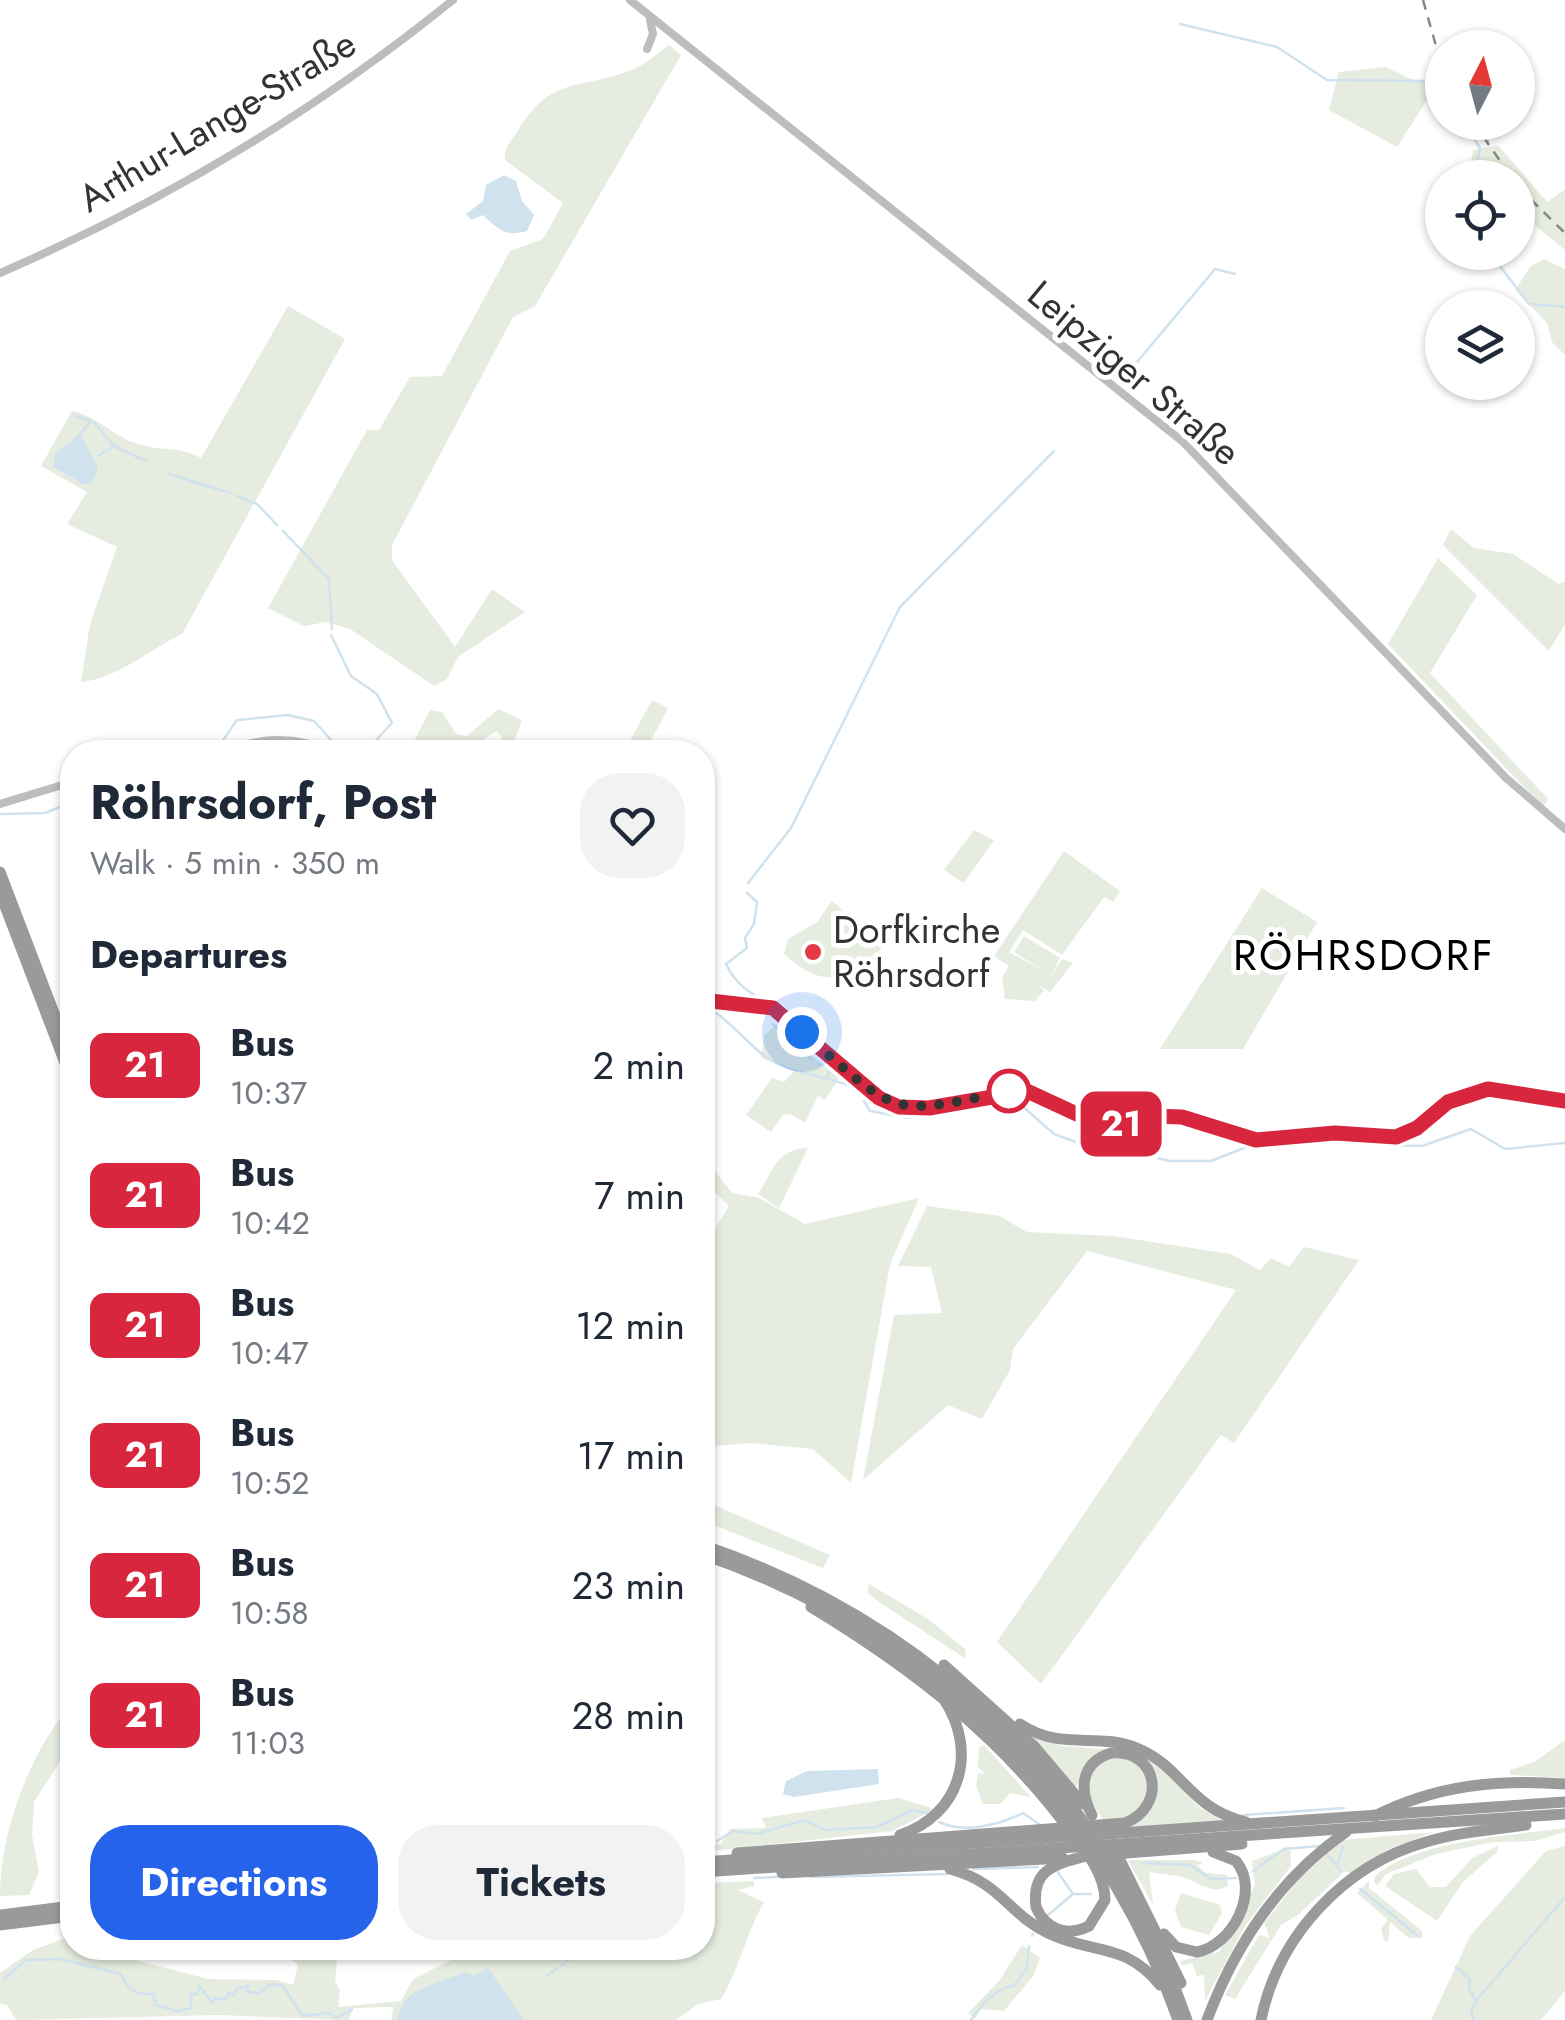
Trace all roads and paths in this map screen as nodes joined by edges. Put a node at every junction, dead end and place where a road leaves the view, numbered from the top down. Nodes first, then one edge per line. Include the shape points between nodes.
1 (453, 0) edge
2 (630, 0) edge
3 (648, 16) junction
4 (648, 49) dead end
5 (0, 274) edge
6 (60, 786) edge
7 (0, 804) edge
8 (1565, 829) edge
9 (2, 883) edge
10 (715, 1001) edge
11 (60, 1030) edge
12 (60, 1047) edge
13 (1565, 1101) edge
14 (715, 1550) edge
15 (715, 1559) edge
16 (778, 1584) junction
17 (901, 1642) junction
18 (937, 1690) junction
19 (995, 1707) junction
20 (1565, 1784) edge
21 (1564, 1810) edge
22 (1076, 1816) junction
23 (1260, 1825) junction
24 (1304, 1833) junction
25 (885, 1840) junction
26 (1188, 1850) junction
27 (715, 1858) edge
28 (715, 1860) edge
29 (1105, 1864) junction
30 (939, 1866) junction
31 (743, 1869) junction
32 (715, 1871) edge
33 (60, 1908) edge
34 (0, 1915) edge
35 (60, 1918) edge
36 (1155, 1922) junction
37 (0, 1925) edge
38 (1169, 1996) junction
39 (1178, 2020) edge
40 (1189, 2020) edge
41 (1207, 2020) edge
42 (1262, 2020) edge

1 - 5 main road, Arthur-Lange-Straße via 230,155
2 - 3 main road, Leipziger Straße
3 - 4 main road
3 - 8 main road, Leipziger Straße via 1182,441 1506,778
6 - 7 main road
9 - 11 highway
9 - 12 highway
10 - 13 main road via 773,1008 890,1104 922,1108 1035,1092 1094,1122 1182,1117 1256,1140 1335,1133 1396,1137 1448,1102 1488,1089
14 - 17 highway via 815,1592
15 - 16 highway
16 - 18 highway
16 - 22 highway via 860,1626 928,1673 1004,1739
17 - 19 highway via 948,1668
17 - 22 highway via 994,1718
18 - 22 highway
18 - 25 highway via 961,1736 960,1775 931,1820
19 - 22 highway
19 - 23 highway via 1053,1741 1140,1749 1201,1803
20 - 41 highway via 1498,1782 1415,1798 1358,1825 1305,1864 1257,1922
21 - 23 highway
21 - 24 highway
21 - 42 highway via 1428,1841 1356,1875 1300,1931
22 - 25 highway via 1091,1765 1103,1756 1120,1752 1150,1772 1154,1789 1147,1810 1125,1823
22 - 29 highway
22 - 29 highway
23 - 28 highway
24 - 26 highway
24 - 31 highway
25 - 27 highway
26 - 29 highway
26 - 36 highway via 1236,1861 1246,1877 1244,1902 1224,1938 1206,1950 1176,1947
29 - 29 highway via 1106,1892 1096,1921 1068,1932 1044,1921 1034,1894 1041,1874 1061,1862
29 - 30 highway
29 - 36 highway
29 - 38 highway
29 - 40 highway via 1156,1942
30 - 31 highway via 816,1874
30 - 38 highway via 986,1881 1044,1931 1131,1958
31 - 32 highway
33 - 34 highway
35 - 37 highway
36 - 40 highway
38 - 39 highway

